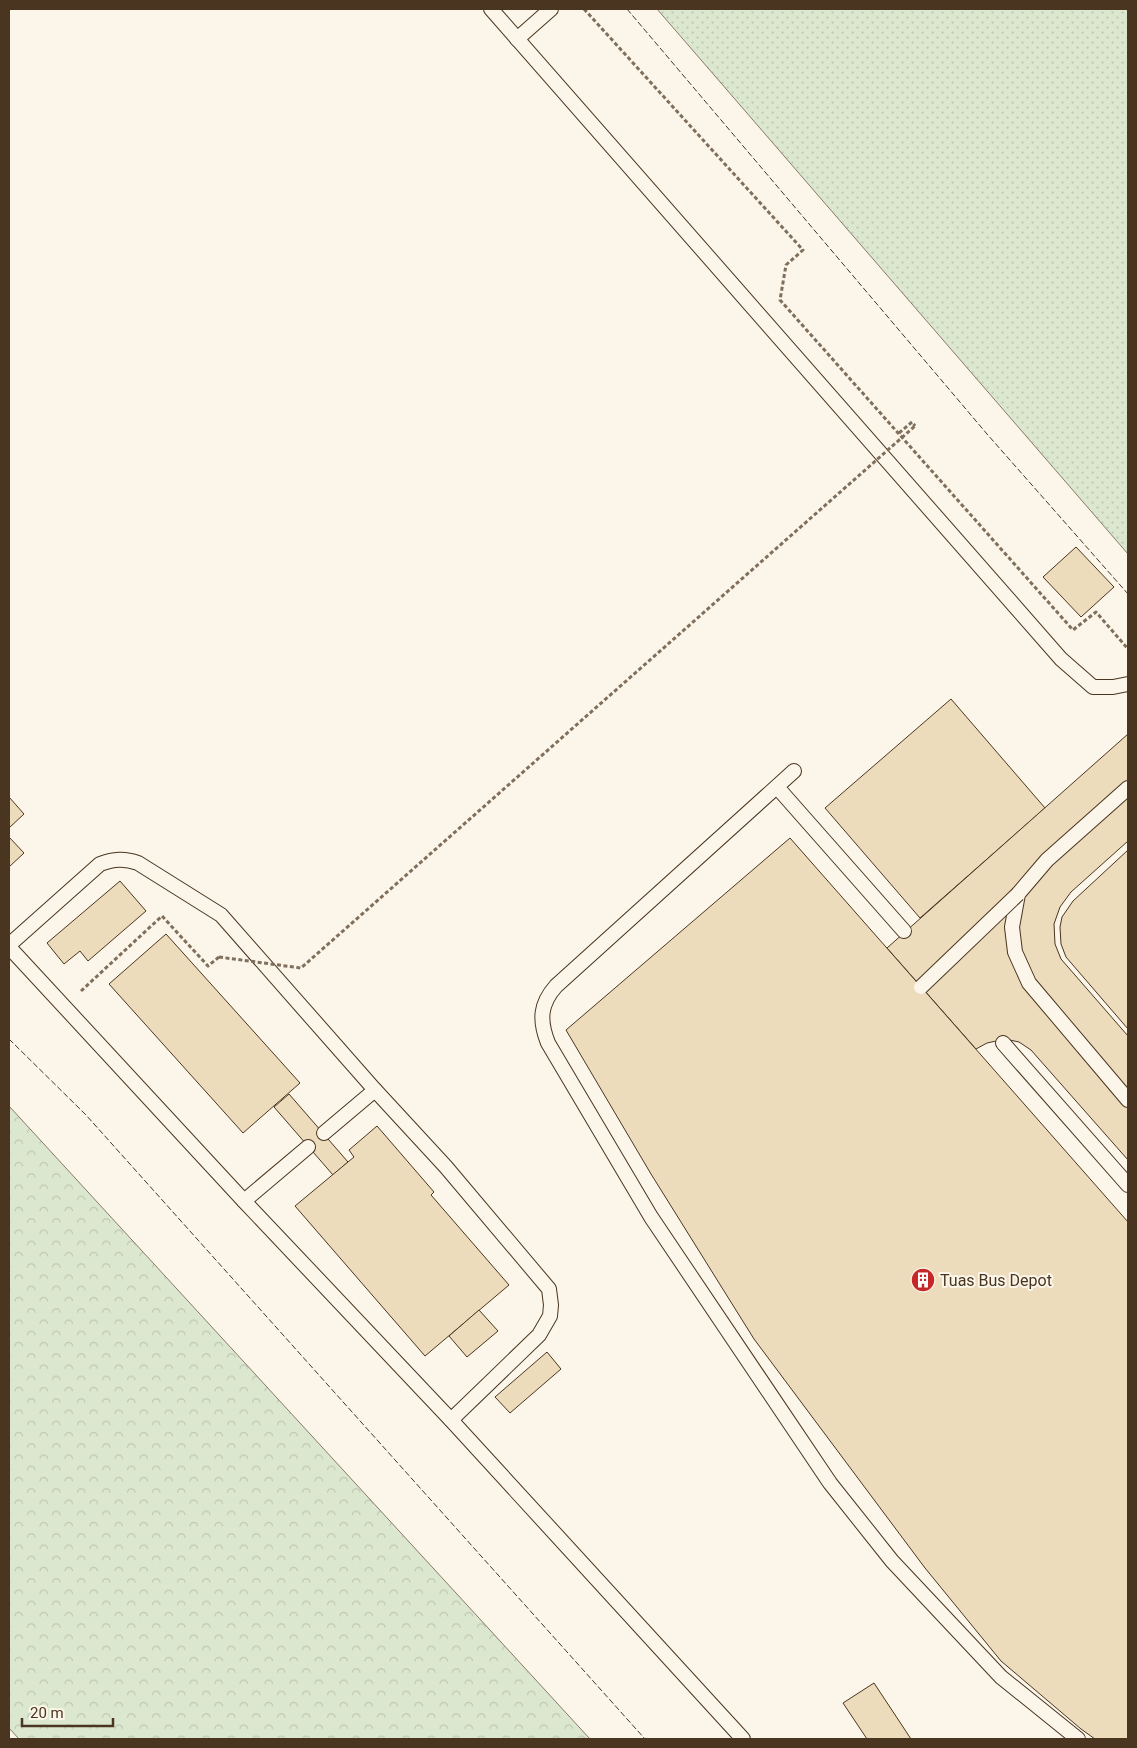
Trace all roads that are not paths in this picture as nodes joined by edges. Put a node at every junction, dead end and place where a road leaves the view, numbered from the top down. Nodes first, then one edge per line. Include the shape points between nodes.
1 (491, 9) edge
2 (551, 9) edge
3 (517, 39) junction
4 (1128, 684) edge
5 (794, 771) dead end
6 (777, 787) junction
7 (1128, 788) edge
8 (1018, 894) junction
9 (904, 931) dead end
10 (9, 946) edge
11 (921, 987) dead end
12 (1003, 1044) dead end
13 (375, 1090) junction
14 (1128, 1100) edge
15 (324, 1133) dead end
16 (308, 1147) dead end
17 (1128, 1185) edge
18 (244, 1201) junction
19 (451, 1420) junction
20 (743, 1739) edge
21 (1078, 1739) edge

1 - 3 lane
2 - 3 lane
3 - 4 lane via 1061,659 1093,687
5 - 6 lane
6 - 9 lane
6 - 21 lane via 547,995 542,1029 651,1216 830,1484 892,1561 1000,1677
7 - 8 lane via 1047,860
8 - 11 lane, bridge
8 - 14 lane via 1012,927 1015,952 1029,983
10 - 13 lane via 100,864 128,859 221,915
10 - 18 lane
12 - 17 lane
13 - 15 lane
13 - 19 lane via 446,1167 549,1289 550,1316 539,1335
16 - 18 lane
18 - 19 lane
19 - 20 lane

